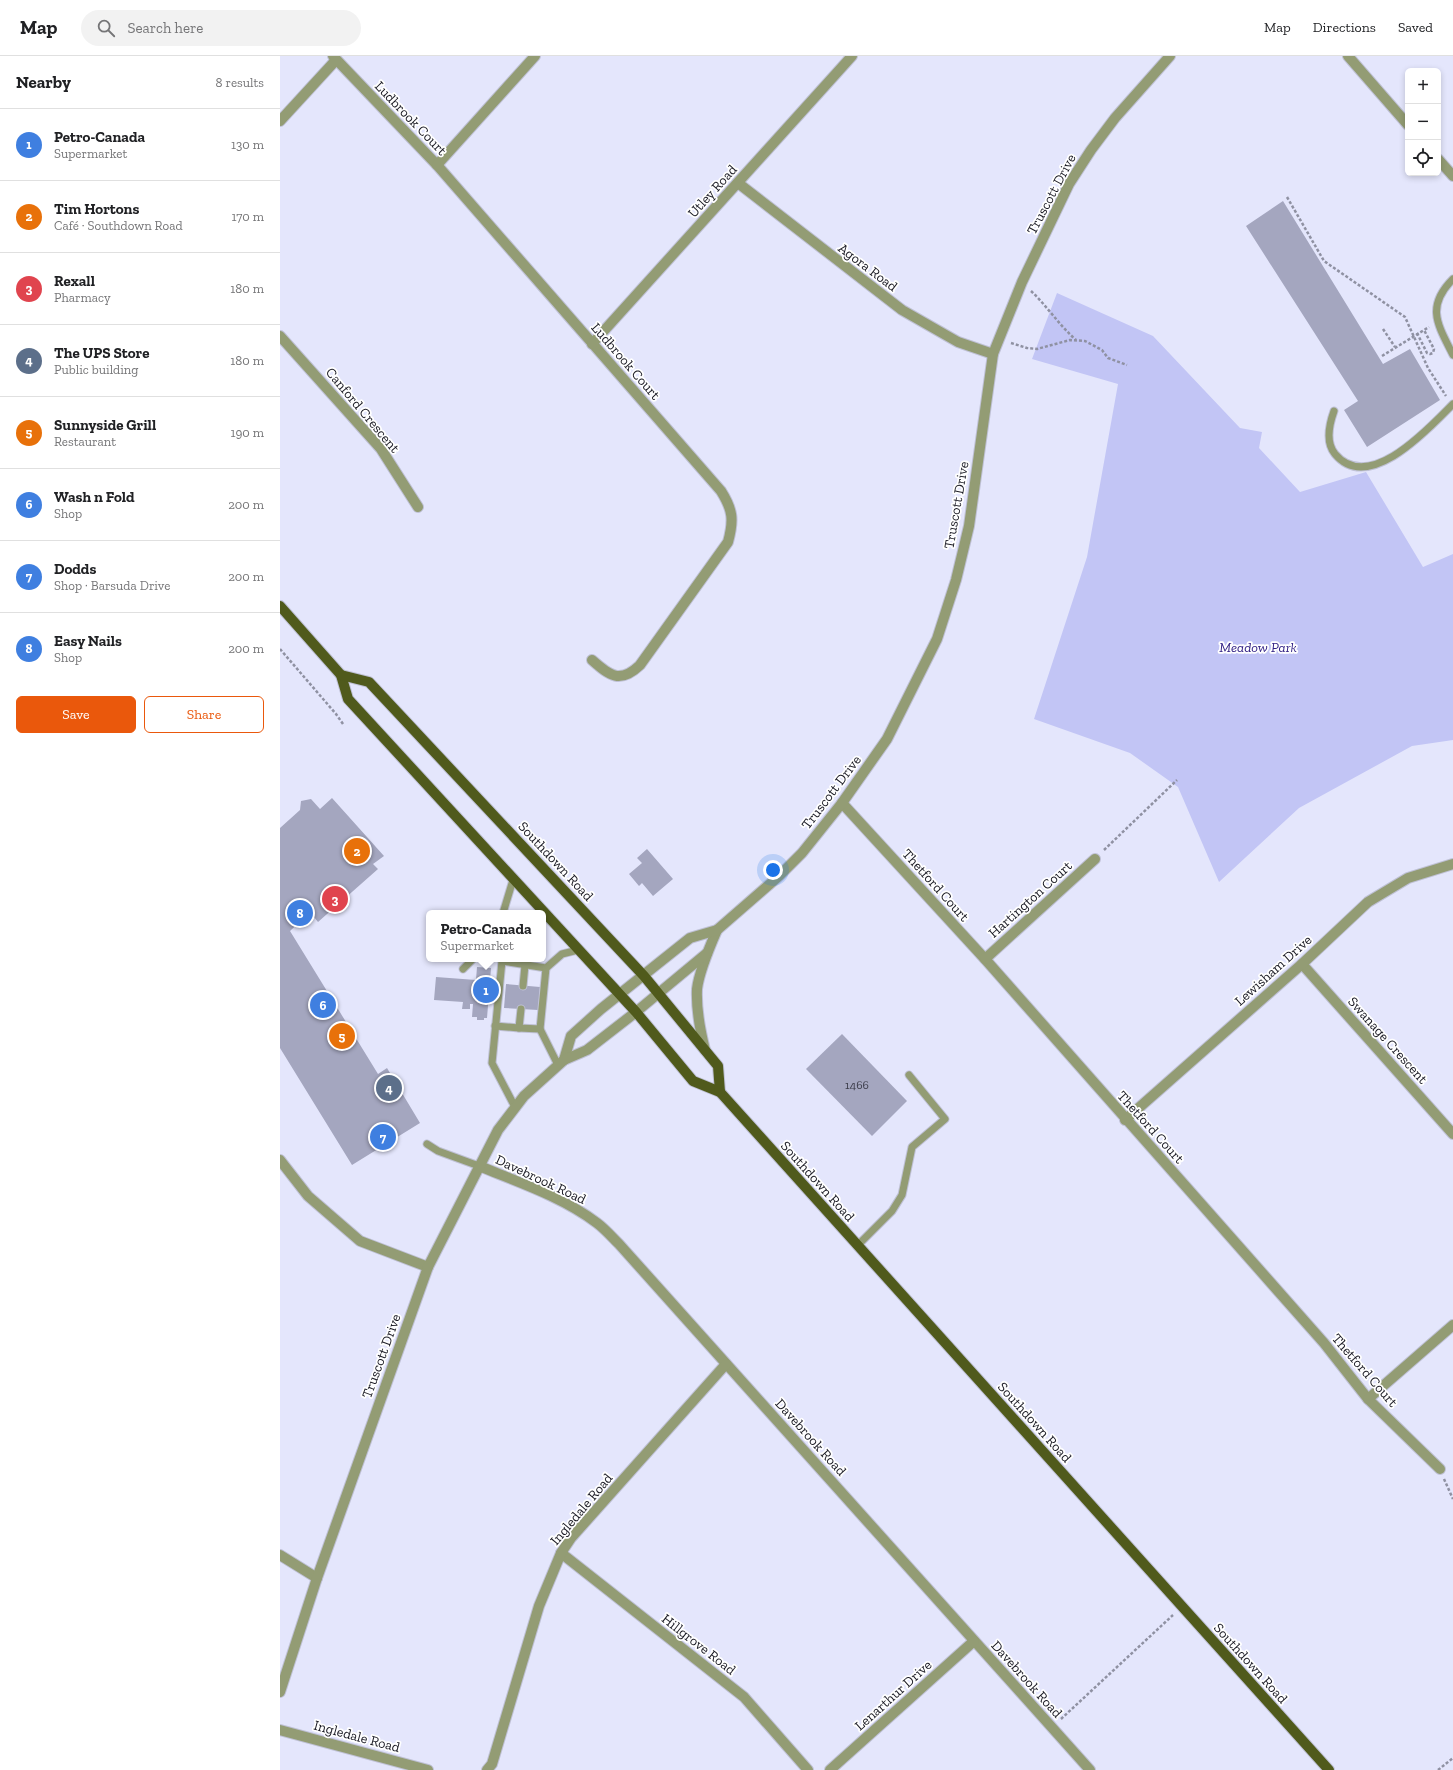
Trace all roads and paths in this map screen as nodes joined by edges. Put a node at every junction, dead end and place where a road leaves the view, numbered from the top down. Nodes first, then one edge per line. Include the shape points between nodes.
1 (535, 56) edge
2 (852, 56) edge
3 (1170, 56) edge
4 (1348, 56) edge
5 (334, 58) edge
6 (280, 122) edge
7 (1405, 122) edge
8 (1441, 162) edge
9 (437, 165) junction
10 (1453, 176) edge
11 (738, 183) junction
12 (1287, 196) dead end
13 (1453, 278) edge
14 (1022, 282) junction
15 (1437, 322) junction
16 (1383, 329) dead end
17 (1424, 330) junction
18 (1416, 334) junction
19 (280, 336) edge
20 (999, 338) junction
21 (1076, 340) junction
22 (592, 344) junction
23 (1395, 348) junction
24 (993, 354) junction
25 (1453, 355) edge
26 (1382, 356) dead end
27 (1127, 365) dead end
28 (1452, 404) edge
29 (1334, 411) dead end
30 (418, 507) dead end
31 (280, 606) edge
32 (280, 649) edge
33 (592, 660) dead end
34 (341, 675) junction
35 (343, 724) dead end
36 (1177, 780) dead end
37 (842, 803) junction
38 (1095, 859) joint
39 (1453, 864) edge
40 (513, 880) junction
41 (504, 910) edge
42 (541, 910) edge
43 (546, 916) edge
44 (717, 930) junction
45 (578, 950) junction
46 (707, 953) junction
47 (985, 959) junction
48 (470, 962) edge
49 (502, 962) edge
50 (514, 962) edge
51 (525, 964) junction
52 (1302, 964) junction
53 (546, 968) junction
54 (463, 969) dead end
55 (644, 976) junction
56 (523, 986) dead end
57 (619, 994) junction
58 (659, 994) junction
59 (521, 1009) dead end
60 (636, 1012) junction
61 (495, 1026) junction
62 (519, 1028) junction
63 (540, 1029) junction
64 (705, 1050) junction
65 (561, 1062) junction
66 (909, 1075) dead end
67 (720, 1092) junction
68 (515, 1107) junction
69 (1125, 1120) junction
70 (1453, 1134) edge
71 (427, 1144) dead end
72 (280, 1160) edge
73 (479, 1166) junction
74 (857, 1246) junction
75 (428, 1267) junction
76 (1453, 1324) edge
77 (726, 1364) junction
78 (1368, 1399) junction
79 (1440, 1469) joint
80 (1453, 1499) edge
81 (561, 1553) junction
82 (280, 1555) edge
83 (317, 1578) junction
84 (1182, 1607) junction
85 (974, 1641) junction
86 (280, 1692) edge
87 (1052, 1727) junction
88 (280, 1730) edge
89 (1453, 1758) edge
90 (428, 1770) edge
91 (487, 1770) edge
92 (808, 1770) edge
93 (830, 1770) edge
94 (1090, 1770) edge
95 (1329, 1770) edge
96 (1438, 1770) edge

1 - 9 street
2 - 11 street, Utley Road
3 - 14 street, Truscott Drive via 1115,118 1091,150 1070,184
4 - 7 street
5 - 6 street
5 - 9 street, Ludbrook Court
8 - 10 street
9 - 22 street, Ludbrook Court
11 - 22 street, Utley Road
11 - 24 street, Agora Road via 902,310 958,342
12 - 18 path via 1324,261 1405,316
13 - 15 lane via 1438,300
14 - 20 street, Truscott Drive
14 - 21 path
15 - 17 path
15 - 25 lane
16 - 23 path
17 - 18 path
17 - 18 path via 1434,353 1427,353
18 - 23 path
18 - 28 path via 1428,368
19 - 30 street, Canford Crescent via 381,449
20 - 21 path via 1037,349
20 - 24 street, Truscott Drive
21 - 27 path via 1085,341 1098,348 1108,358
22 - 33 street, Ludbrook Court via 721,491 730,504 732,525 728,542 640,665 631,673 619,677 607,674
23 - 26 path
24 - 37 street, Truscott Drive via 969,526 956,580 937,639 887,739
28 - 29 lane via 1431,427 1394,457 1372,466 1355,466 1344,462 1335,454 1328,439 1329,424
31 - 34 main road, Southdown Road
32 - 35 path
34 - 40 main road, Southdown Road via 348,698
34 - 55 main road, Southdown Road via 370,682
36 - 38 path
37 - 44 street, Truscott Drive via 802,853
37 - 47 street, Thetford Court
38 - 47 street, Hartington Court
39 - 52 street, Lewisham Drive via 1408,878 1368,902
40 - 41 lane
40 - 42 main road, Southdown Road
43 - 45 main road, Southdown Road
44 - 46 street, Truscott Drive
44 - 55 street, Truscott Drive via 690,938
45 - 53 lane via 562,954
45 - 57 main road, Southdown Road
46 - 58 street, Truscott Drive
46 - 64 street via 697,987 698,1019
47 - 69 street, Thetford Court
48 - 54 lane
49 - 61 lane
50 - 51 lane
51 - 53 lane
51 - 56 lane
52 - 69 street, Lewisham Drive
52 - 70 street, Swanage Crescent
53 - 63 lane
55 - 57 street, Truscott Drive
55 - 58 main road, Southdown Road
57 - 60 main road, Southdown Road
57 - 65 street, Truscott Drive via 571,1036
58 - 60 street, Truscott Drive
58 - 64 main road, Southdown Road
59 - 62 lane
60 - 65 street, Truscott Drive via 587,1050
60 - 67 main road, Southdown Road via 693,1081
61 - 62 lane
61 - 68 lane via 492,1063
62 - 63 lane
63 - 65 lane
64 - 67 main road, Southdown Road via 718,1066
65 - 68 street, Truscott Drive
66 - 74 lane via 945,1119 912,1147 902,1195 892,1211
67 - 74 main road, Southdown Road
68 - 73 street, Truscott Drive via 498,1130
69 - 78 street, Thetford Court via 1324,1343
71 - 73 lane via 438,1151
72 - 75 street via 308,1196 360,1241
73 - 75 street, Truscott Drive
73 - 77 street, Davebrook Road via 555,1199 597,1223 619,1244
74 - 84 main road, Southdown Road
75 - 83 street, Truscott Drive
76 - 78 street
77 - 81 street, Ingledale Road via 571,1538
77 - 85 street, Davebrook Road
78 - 79 street, Thetford Court
79 - 80 path
81 - 91 street, Ingledale Road via 539,1606 492,1764
81 - 92 street, Hillgrove Road via 744,1697
82 - 83 street
83 - 86 street, Truscott Drive
84 - 87 path
84 - 95 main road, Southdown Road
85 - 87 street, Davebrook Road
85 - 93 street, Lenarthur Drive
87 - 94 street, Davebrook Road
88 - 90 street, Ingledale Road
89 - 96 path

